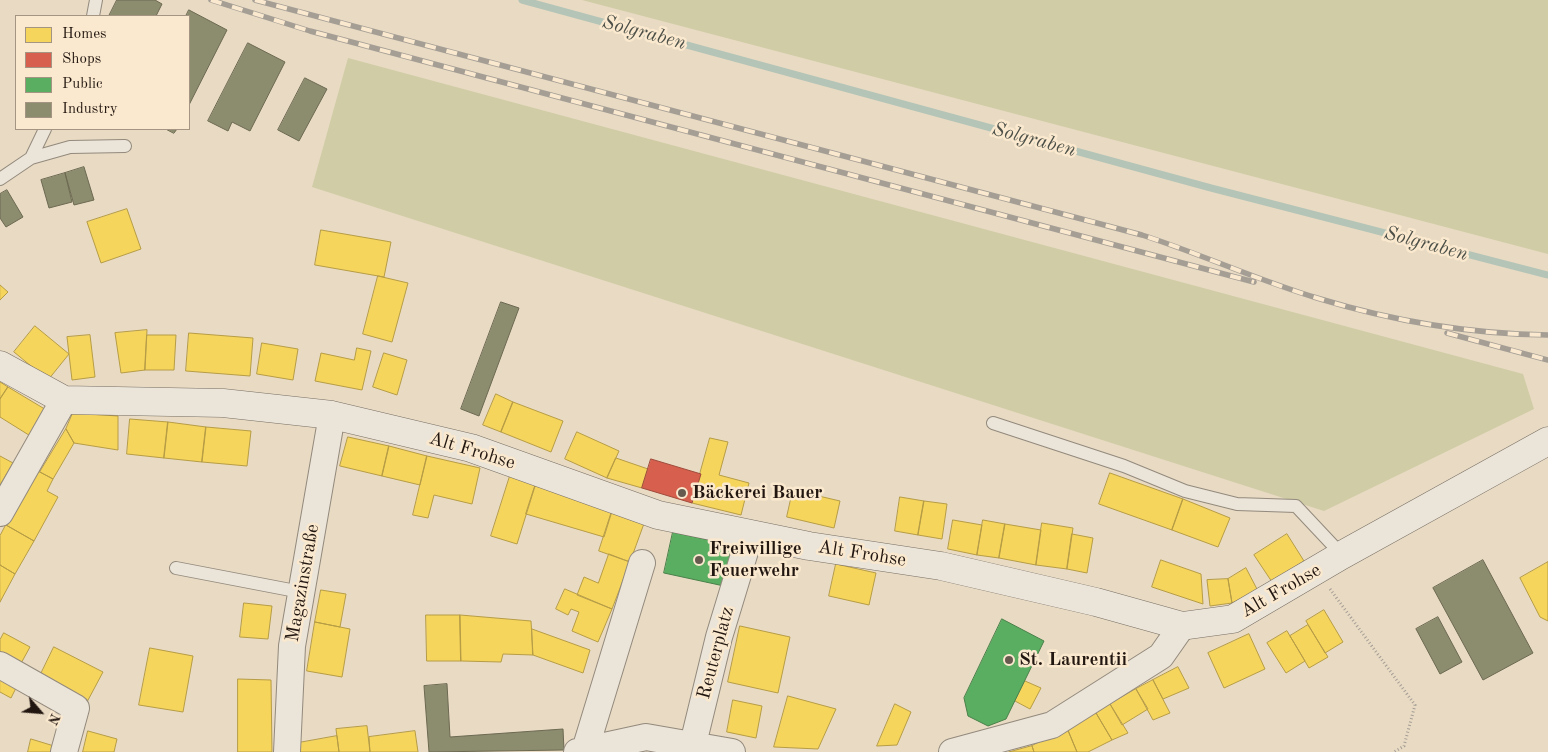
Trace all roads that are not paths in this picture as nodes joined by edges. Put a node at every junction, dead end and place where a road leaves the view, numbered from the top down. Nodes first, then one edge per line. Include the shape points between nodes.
1 (96, 0) edge
2 (93, 15) edge
3 (44, 130) edge
4 (125, 146) dead end
5 (31, 158) junction
6 (0, 179) edge
7 (0, 365) edge
8 (64, 400) junction
9 (332, 415) junction
10 (993, 423) dead end
11 (1548, 441) edge
12 (0, 513) edge
13 (750, 534) junction
14 (1342, 555) junction
15 (642, 563) dead end
16 (176, 568) dead end
17 (301, 592) junction
18 (1182, 626) junction
19 (0, 665) edge
20 (693, 744) junction
21 (581, 751) edge
22 (64, 752) edge
23 (287, 752) edge
24 (732, 752) edge
25 (952, 752) edge

1 - 2 lane
3 - 5 lane
4 - 5 lane via 70,147
5 - 6 lane
7 - 8 street, Alt Frohse
8 - 9 street, Alt Frohse via 223,402
8 - 12 street
9 - 13 street, Alt Frohse via 472,448 658,515
9 - 17 street, Magazinstraße
10 - 14 lane via 1124,466 1185,491 1237,504 1296,506
11 - 14 street, Alt Frohse
13 - 18 street, Alt Frohse via 941,566 1096,602
13 - 20 street, Reuterplatz via 719,637
14 - 18 street, Alt Frohse via 1233,619
15 - 21 street
16 - 17 lane
17 - 23 street, Magazinstraße via 292,646
18 - 25 street via 1161,656 1052,725
19 - 22 street via 76,708
20 - 21 street via 646,737
20 - 24 street

